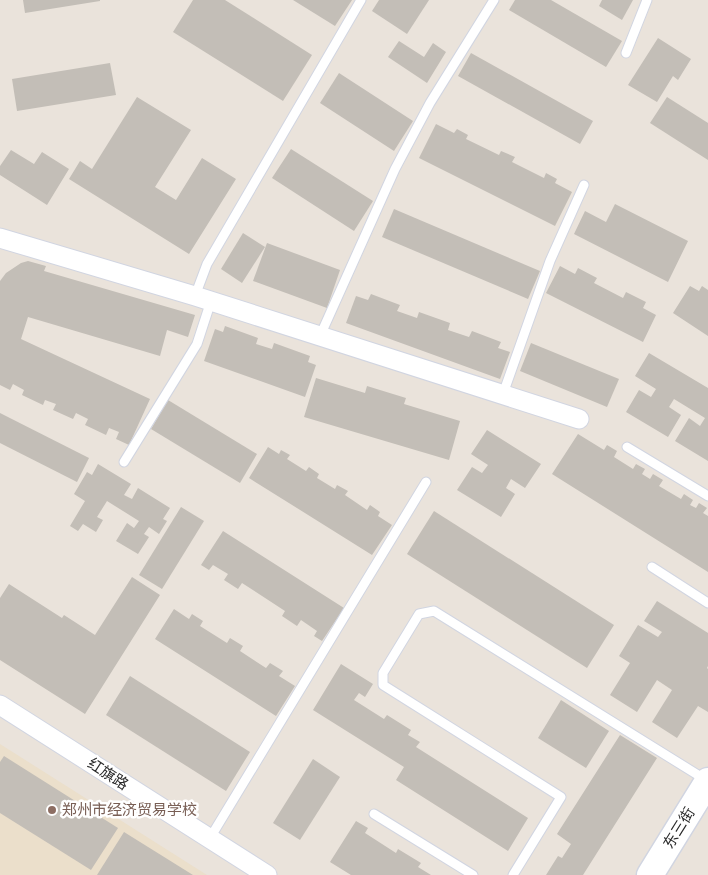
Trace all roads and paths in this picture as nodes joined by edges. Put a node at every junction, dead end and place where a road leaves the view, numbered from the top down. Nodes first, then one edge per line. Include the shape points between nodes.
1 (361, 0) edge
2 (494, 0) edge
3 (647, 0) edge
4 (626, 52) dead end
5 (584, 185) dead end
6 (0, 238) edge
7 (203, 298) junction
8 (320, 336) junction
9 (503, 394) junction
10 (579, 419) dead end
11 (627, 447) dead end
12 (124, 462) dead end
13 (426, 482) dead end
14 (708, 496) edge
15 (652, 567) dead end
16 (708, 603) edge
17 (0, 705) edge
18 (708, 781) edge
19 (374, 814) dead end
20 (210, 838) junction
21 (267, 875) edge
22 (473, 875) edge
23 (513, 875) edge
24 (650, 875) edge

1 - 7 lane via 207,264
2 - 8 lane via 430,103 395,170
3 - 4 lane
5 - 9 lane via 550,261
6 - 7 street
7 - 8 street
7 - 12 lane via 197,344
8 - 9 street
9 - 10 street
11 - 14 lane
13 - 20 lane
15 - 16 lane
17 - 20 street, 红旗路
18 - 23 lane via 434,611 419,614 383,674 383,685 561,797
18 - 24 street, 东三街
19 - 22 lane
20 - 21 street, 红旗路

